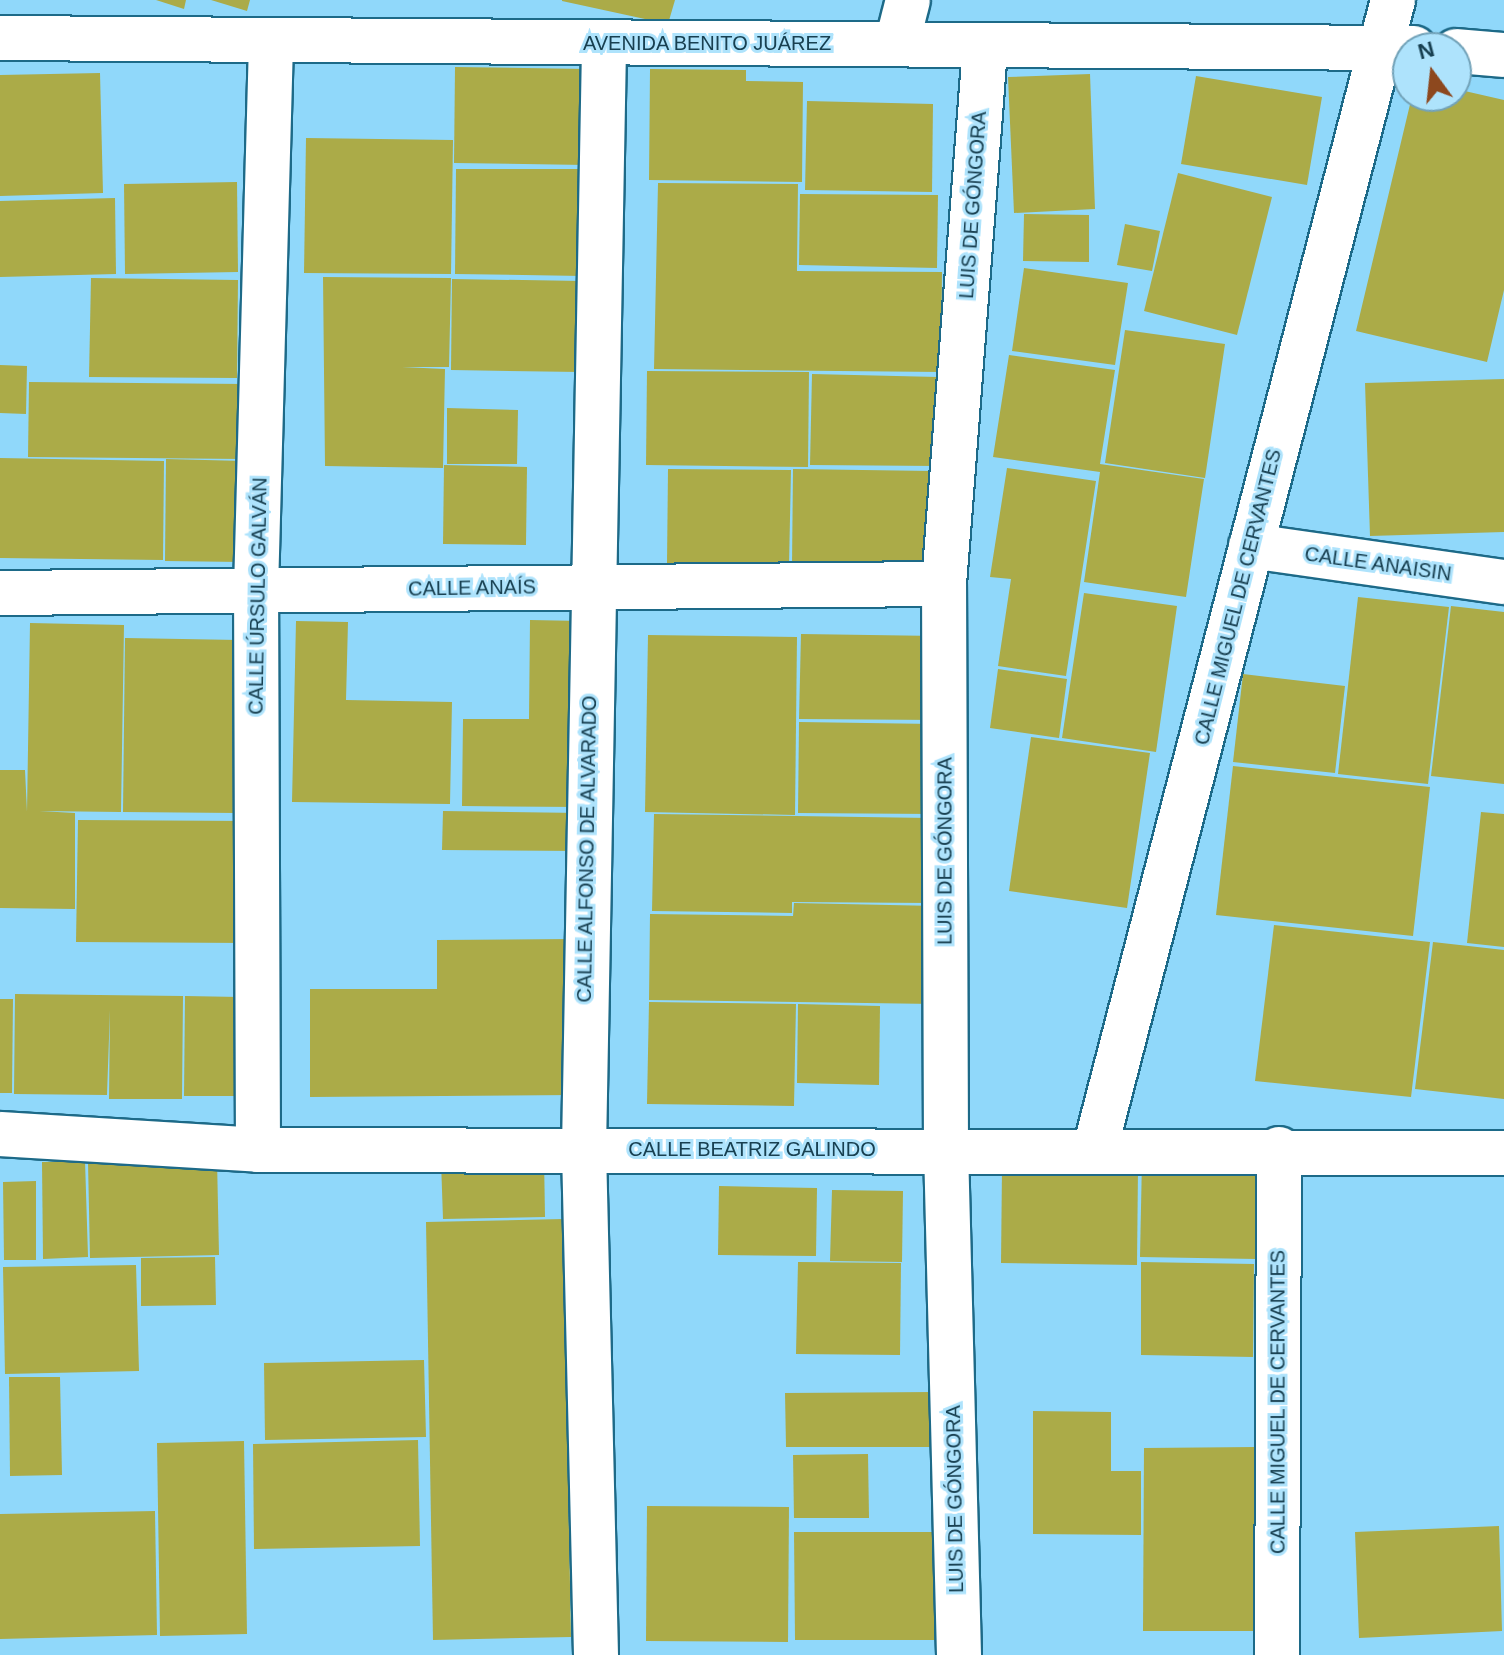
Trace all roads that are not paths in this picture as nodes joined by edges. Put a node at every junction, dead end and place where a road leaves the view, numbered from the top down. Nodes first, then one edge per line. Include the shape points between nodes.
1 (908, 0) edge
2 (1393, 0) edge
3 (414, 18) edge
4 (1396, 32) edge
5 (0, 38) edge
6 (271, 42) junction
7 (604, 43) junction
8 (897, 43) junction
9 (1392, 47) edge
10 (985, 49) junction
11 (1472, 52) edge
12 (1504, 55) edge
13 (1392, 64) edge
14 (1251, 546) junction
15 (1504, 582) edge
16 (944, 584) junction
17 (591, 587) junction
18 (256, 590) junction
19 (0, 593) edge
20 (0, 1134) edge
21 (584, 1149) junction
22 (946, 1149) junction
23 (1095, 1149) junction
24 (1279, 1149) junction
25 (258, 1150) junction
26 (1504, 1153) edge
27 (596, 1655) edge
28 (959, 1655) edge
29 (1277, 1655) edge

1 - 8 street
2 - 4 street, CALLE MIGUEL DE CERVANTES
3 - 6 street, AVENIDA BENITO JUÁREZ
3 - 7 street, AVENIDA BENITO JUÁREZ
5 - 6 street, AVENIDA BENITO JUÁREZ
6 - 18 street, CALLE ÚRSULO GALVÁN
7 - 8 street, AVENIDA BENITO JUÁREZ
7 - 17 street, CALLE ALFONSO DE ALVARADO
8 - 10 street, AVENIDA BENITO JUÁREZ
9 - 10 street, AVENIDA BENITO JUÁREZ
10 - 16 street, LUIS DE GÓNGORA
11 - 12 street
13 - 14 street, CALLE MIGUEL DE CERVANTES
14 - 15 street, CALLE ANAISIN
14 - 23 street, CALLE MIGUEL DE CERVANTES
16 - 17 street, CALLE ANAÍS
16 - 22 street, LUIS DE GÓNGORA
17 - 18 street, CALLE ANAÍS
17 - 21 street, CALLE ALFONSO DE ALVARADO
18 - 19 street, CALLE ANAÍS
18 - 25 street, CALLE ÚRSULO GALVÁN
20 - 25 street, CALLE BEATRIZ GALINDO
21 - 22 street, CALLE BEATRIZ GALINDO
21 - 25 street, CALLE BEATRIZ GALINDO
21 - 27 street, CALLE ALFONSO DE ALVARADO
22 - 23 street, CALLE BEATRIZ GALINDO
22 - 28 street, LUIS DE GÓNGORA
23 - 24 street, CALLE BEATRIZ GALINDO
24 - 26 street, CALLE BEATRIZ GALINDO
24 - 29 street, CALLE MIGUEL DE CERVANTES

